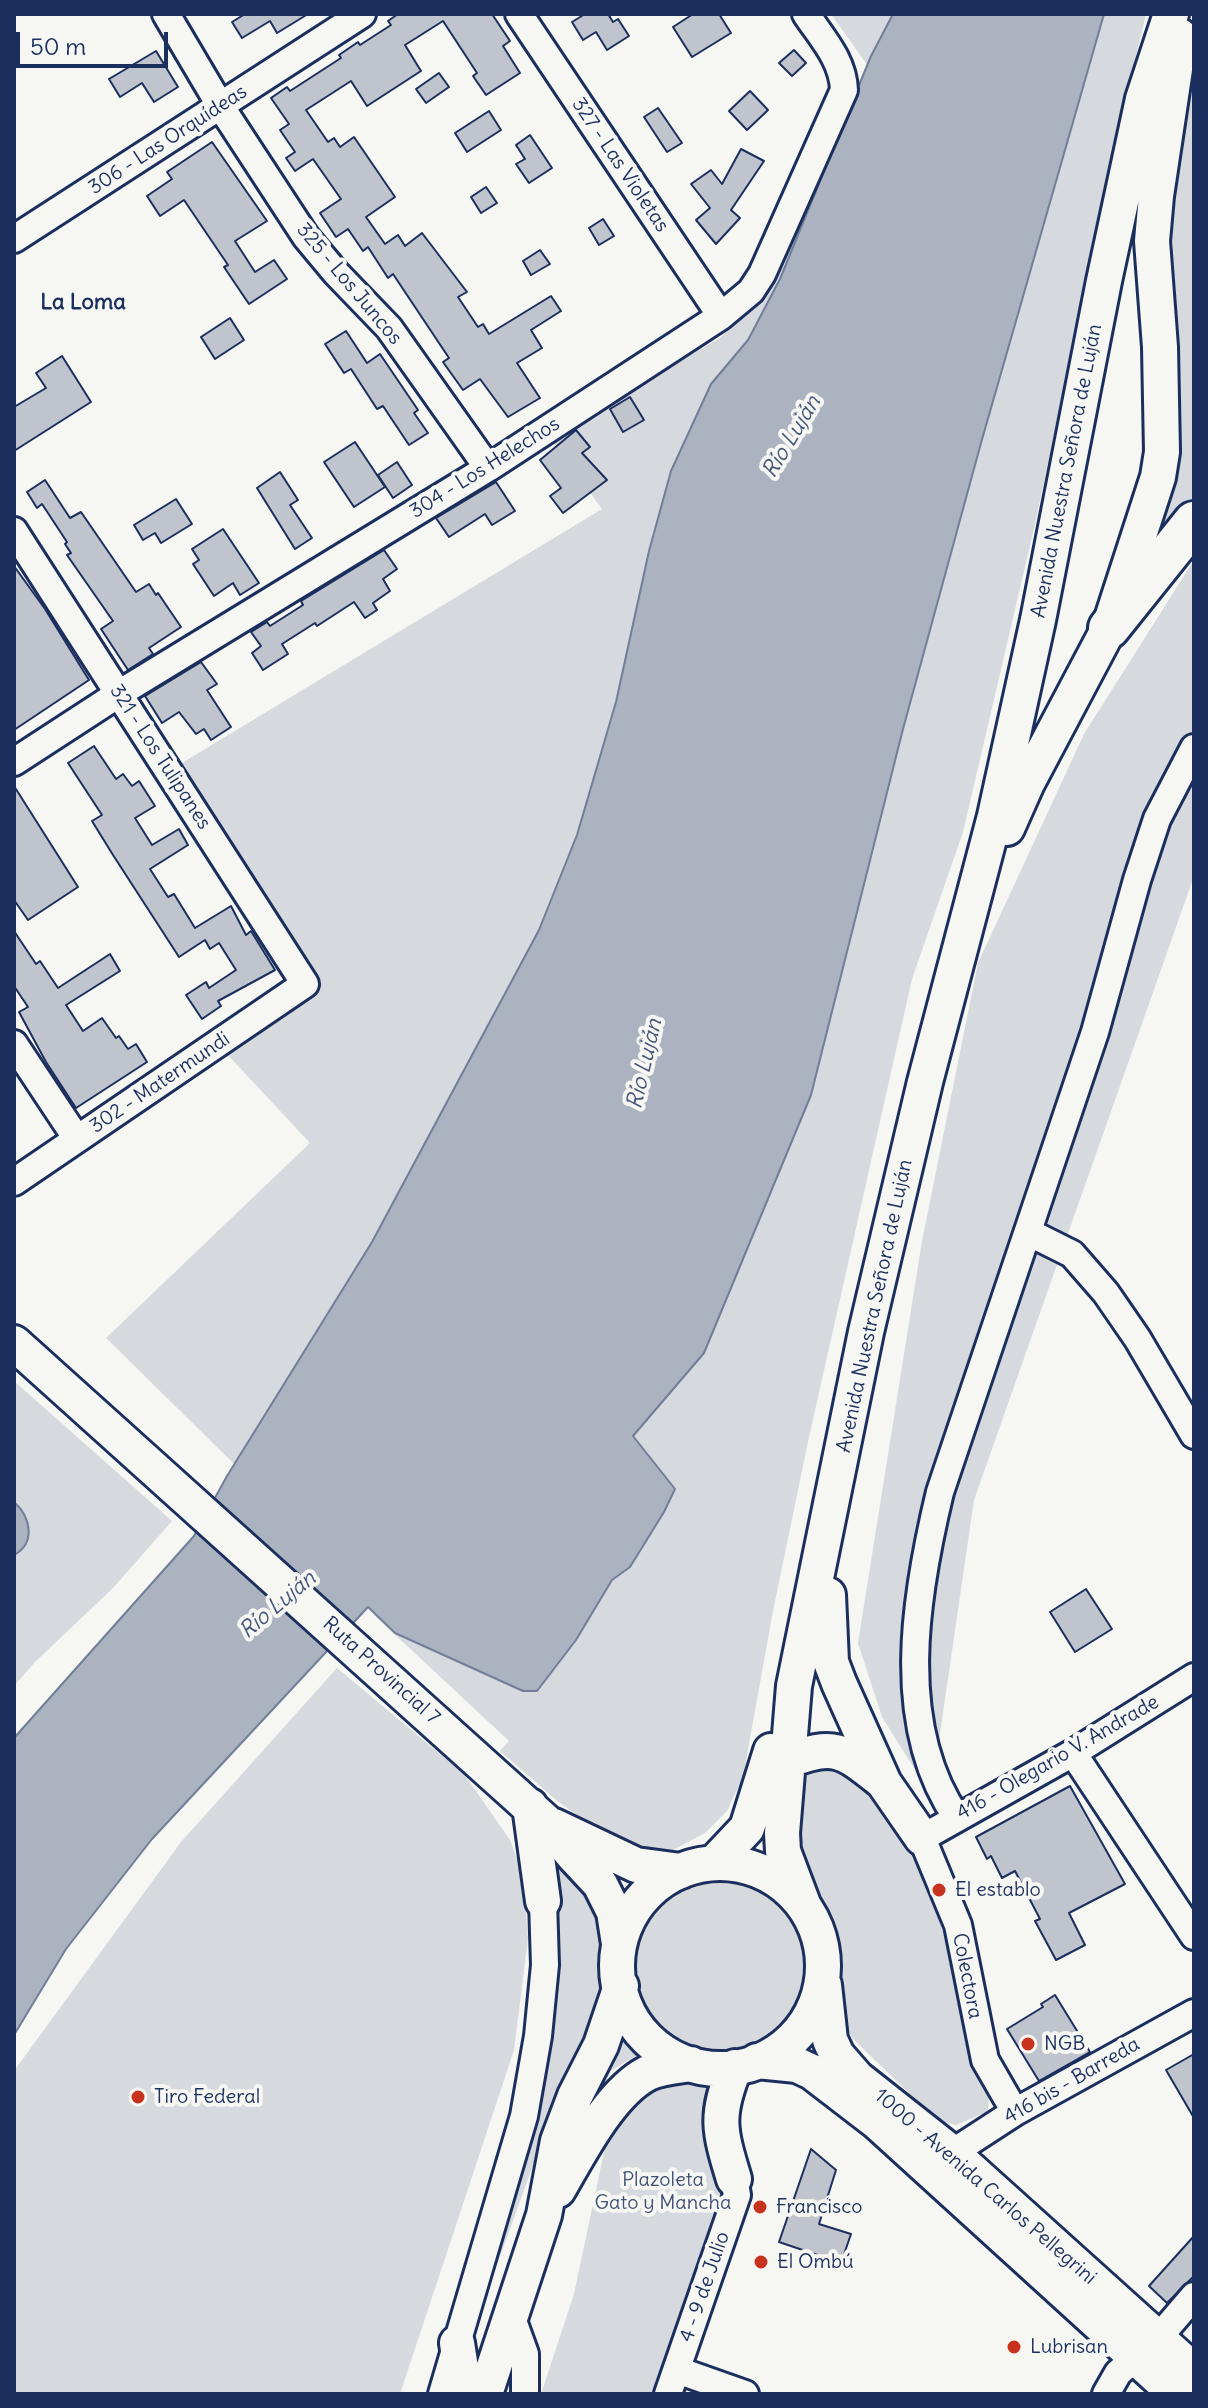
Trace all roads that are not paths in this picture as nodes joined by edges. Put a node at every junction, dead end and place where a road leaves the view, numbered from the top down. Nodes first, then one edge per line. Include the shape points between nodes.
1 (166, 14) edge
2 (362, 14) edge
3 (519, 14) edge
4 (806, 14) edge
5 (1171, 14) edge
6 (1184, 14) edge
7 (221, 107) junction
8 (14, 239) edge
9 (721, 316) junction
10 (488, 468) junction
11 (1194, 522) edge
12 (14, 531) edge
13 (1109, 628) junction
14 (120, 693) junction
15 (1194, 748) edge
16 (14, 762) edge
17 (966, 929) junction
18 (305, 984) joint
19 (14, 1044) edge
20 (77, 1139) junction
21 (14, 1182) edge
22 (1028, 1232) junction
23 (14, 1343) edge
24 (1194, 1435) edge
25 (834, 1495) junction
26 (1194, 1677) edge
27 (794, 1686) junction
28 (1073, 1753) junction
29 (788, 1761) junction
30 (884, 1783) junction
31 (538, 1814) junction
32 (957, 1818) junction
33 (922, 1838) junction
34 (714, 1863) junction
35 (681, 1871) junction
36 (543, 1901) joint
37 (803, 1904) junction
38 (1194, 1936) edge
39 (619, 1944) junction
40 (823, 1976) junction
41 (621, 1986) junction
42 (1194, 2013) edge
43 (691, 2064) junction
44 (746, 2064) junction
45 (1015, 2112) junction
46 (952, 2153) junction
47 (734, 2179) joint
48 (544, 2215) junction
49 (1194, 2296) edge
50 (512, 2318) junction
51 (457, 2343) joint
52 (1146, 2348) junction
53 (1194, 2371) edge
54 (672, 2382) edge
55 (464, 2393) edge
56 (525, 2394) edge
57 (745, 2394) edge
58 (1106, 2394) edge
59 (1176, 2394) edge

1 - 7 street, 325 - Los Juncos
2 - 7 street, 306 - Las Orquídeas
3 - 9 street, 327 - Las Violetas
4 - 9 street, 304 - Los Helechos via 837,60 844,90 762,274 751,291
5 - 17 main road, Avenida Nuestra Señora de Luján via 1139,114 1038,620
6 - 13 main road, Avenida Nuestra Señora de Luján via 1152,241 1162,452
7 - 8 street, 306 - Las Orquídeas
7 - 10 street, 325 - Los Juncos via 306,237 389,328
9 - 10 street, 304 - Los Helechos
10 - 14 street, 304 - Los Helechos
11 - 13 highway
12 - 14 street, 321 - Los Tulipanes
13 - 17 main road, Avenida Nuestra Señora de Luján via 1027,783
14 - 16 street, 304 - Los Helechos
14 - 18 street, 321 - Los Tulipanes
15 - 22 street via 1153,831 1095,1032
17 - 25 main road, Avenida Nuestra Señora de Luján via 869,1317
18 - 20 street, 302 - Matermundi
19 - 20 street
20 - 21 street, 302 - Matermundi
22 - 24 street via 1072,1254 1106,1293
22 - 32 street via 940,1492 921,1589 917,1681 922,1745 941,1795
23 - 31 main road, Ruta Provincial 7
25 - 27 main road, Avenida Nuestra Señora de Luján
25 - 30 main road via 828,1593 831,1662
26 - 28 street, 416 - Olegario V. Andrade
27 - 29 main road, Avenida Nuestra Señora de Luján
27 - 34 main road, Avenida Nuestra Señora de Luján via 747,1828
28 - 32 street, 416 - Olegario V. Andrade
28 - 38 street
29 - 30 main road via 813,1751 835,1750
29 - 37 main road, Avenida Nuestra Señora de Luján via 783,1851
30 - 33 main road
31 - 35 main road, Ruta Provincial 7 via 636,1865
31 - 36 main road
31 - 39 main road, Ruta Provincial 7 via 600,1884 614,1912
32 - 33 street, 416 - Olegario V. Andrade
33 - 45 street, Colectora via 958,1925 985,2060
34 - 35 main road
34 - 37 main road via 764,1873
35 - 39 main road via 648,1892
36 - 51 street via 545,1965 524,2116
37 - 40 main road via 820,1938
39 - 41 main road
40 - 44 main road via 814,2007 797,2034 772,2054
40 - 46 main road, 1000 - Avenida Carlos Pellegrini via 830,2040 837,2055 857,2078
41 - 43 main road via 627,2010 648,2038
41 - 48 main road via 558,2141
42 - 45 street, 416 bis - Barreda
43 - 44 main road
43 - 48 main road via 650,2072 635,2082 597,2123
44 - 47 main road via 721,2108
44 - 52 main road, 1000 - Avenida Carlos Pellegrini via 797,2065 825,2080
45 - 46 street, 416 bis - Barreda
46 - 52 main road, 1000 - Avenida Carlos Pellegrini
47 - 54 street, 4 - 9 de Julio via 737,2195
48 - 50 main road
49 - 52 street
50 - 55 main road
50 - 56 street via 525,2354
51 - 55 main road
52 - 53 main road, 1000 - Avenida Carlos Pellegrini
52 - 58 street via 1118,2373
52 - 59 main road, 1000 - Avenida Carlos Pellegrini
54 - 57 street

